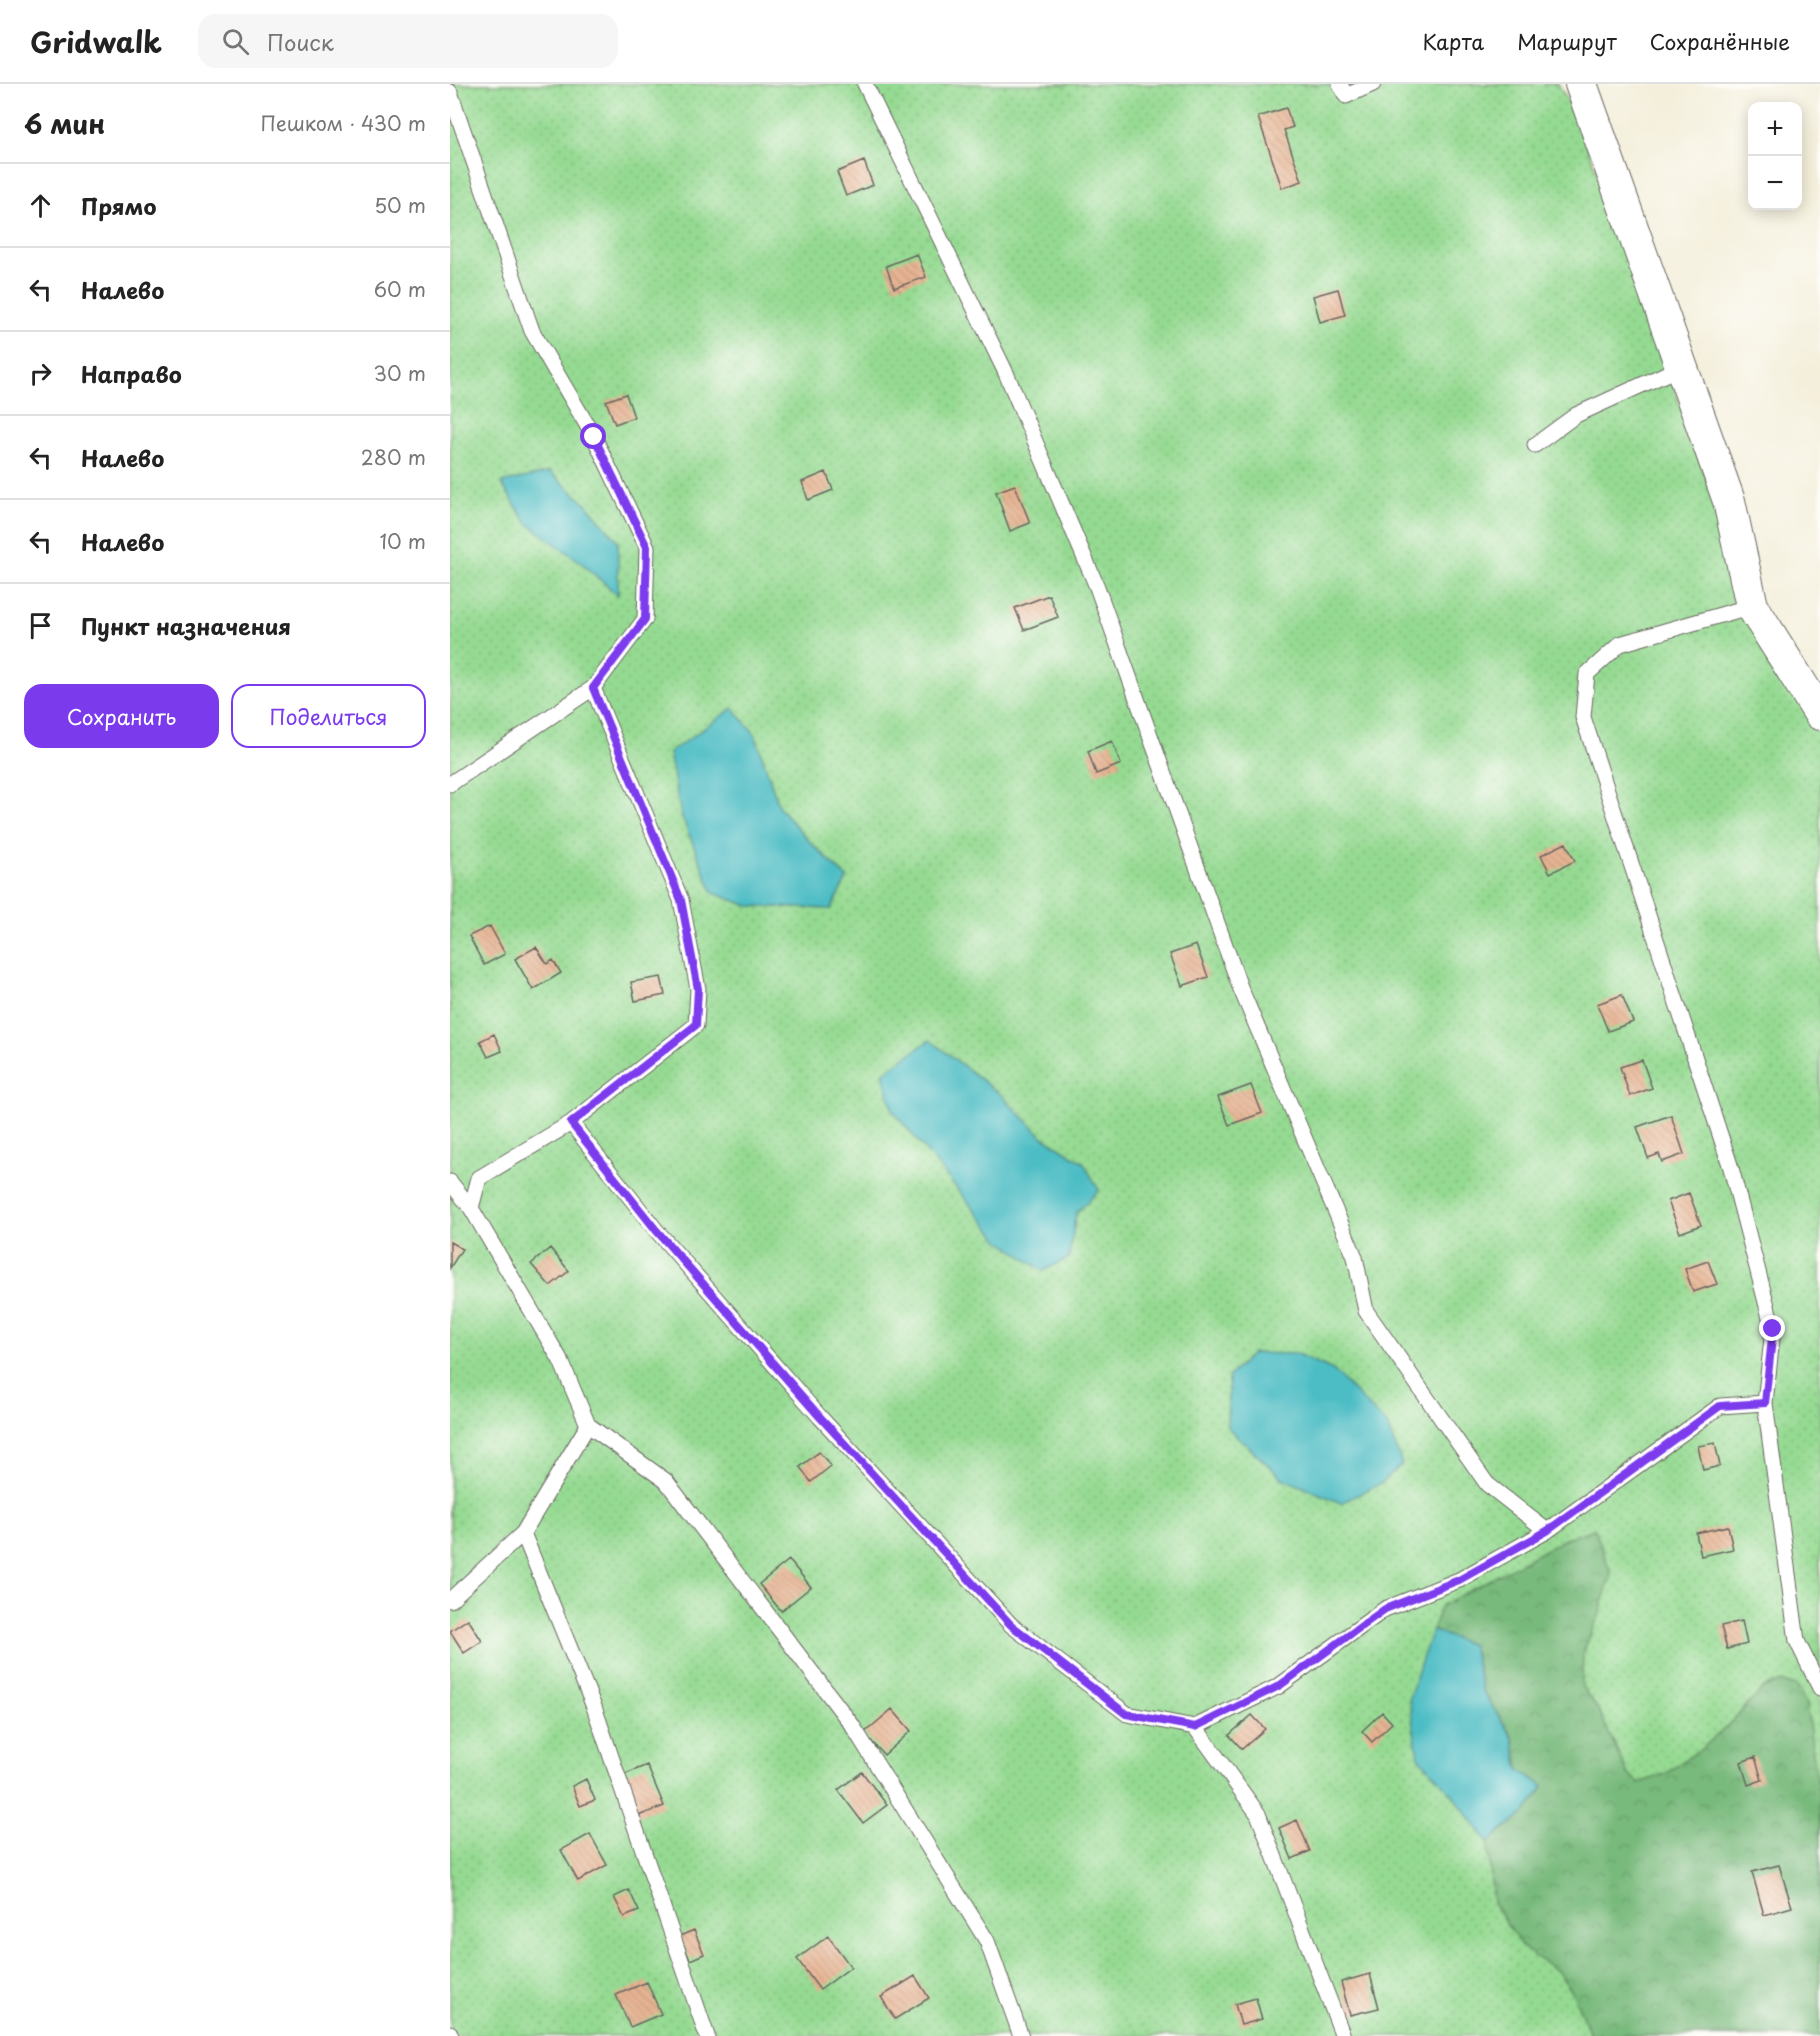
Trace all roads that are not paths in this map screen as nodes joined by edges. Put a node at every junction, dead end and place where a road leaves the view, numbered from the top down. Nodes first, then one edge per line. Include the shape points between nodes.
1 (865, 84) edge
2 (1340, 84) edge
3 (1373, 84) edge
4 (1581, 84) edge
5 (450, 92) edge
6 (1681, 367) junction
7 (1535, 445) dead end
8 (1752, 606) junction
9 (593, 688) junction
10 (1820, 714) edge
11 (450, 784) edge
12 (571, 1123) junction
13 (450, 1182) edge
14 (471, 1208) junction
15 (1765, 1403) junction
16 (588, 1425) junction
17 (1547, 1531) junction
18 (523, 1533) junction
19 (450, 1600) edge
20 (1820, 1692) edge
21 (1195, 1727) junction
22 (707, 2036) edge
23 (1021, 2036) edge
24 (1343, 2036) edge

1 - 17 lane via 1006,374 1097,587 1240,987 1355,1257 1366,1311 1487,1484
2 - 3 lane via 1346,96
4 - 6 street
5 - 9 lane via 532,331 594,437 647,547 645,619
6 - 7 lane via 1576,415
6 - 8 street via 1729,501
8 - 10 street
8 - 15 lane via 1620,644 1587,674 1583,717 1731,1168 1773,1329
9 - 11 lane
9 - 12 lane via 681,900 698,989 696,1025
12 - 14 lane via 478,1178
12 - 21 lane via 671,1248 1011,1625 1126,1714
13 - 14 lane
14 - 16 lane via 561,1361
15 - 17 lane via 1720,1406
15 - 20 lane via 1797,1641
16 - 18 lane
16 - 23 lane via 666,1481 852,1725 987,1941
17 - 21 lane via 1459,1580 1385,1609 1279,1686
18 - 19 lane
18 - 22 lane via 594,1707
21 - 24 lane via 1258,1814

